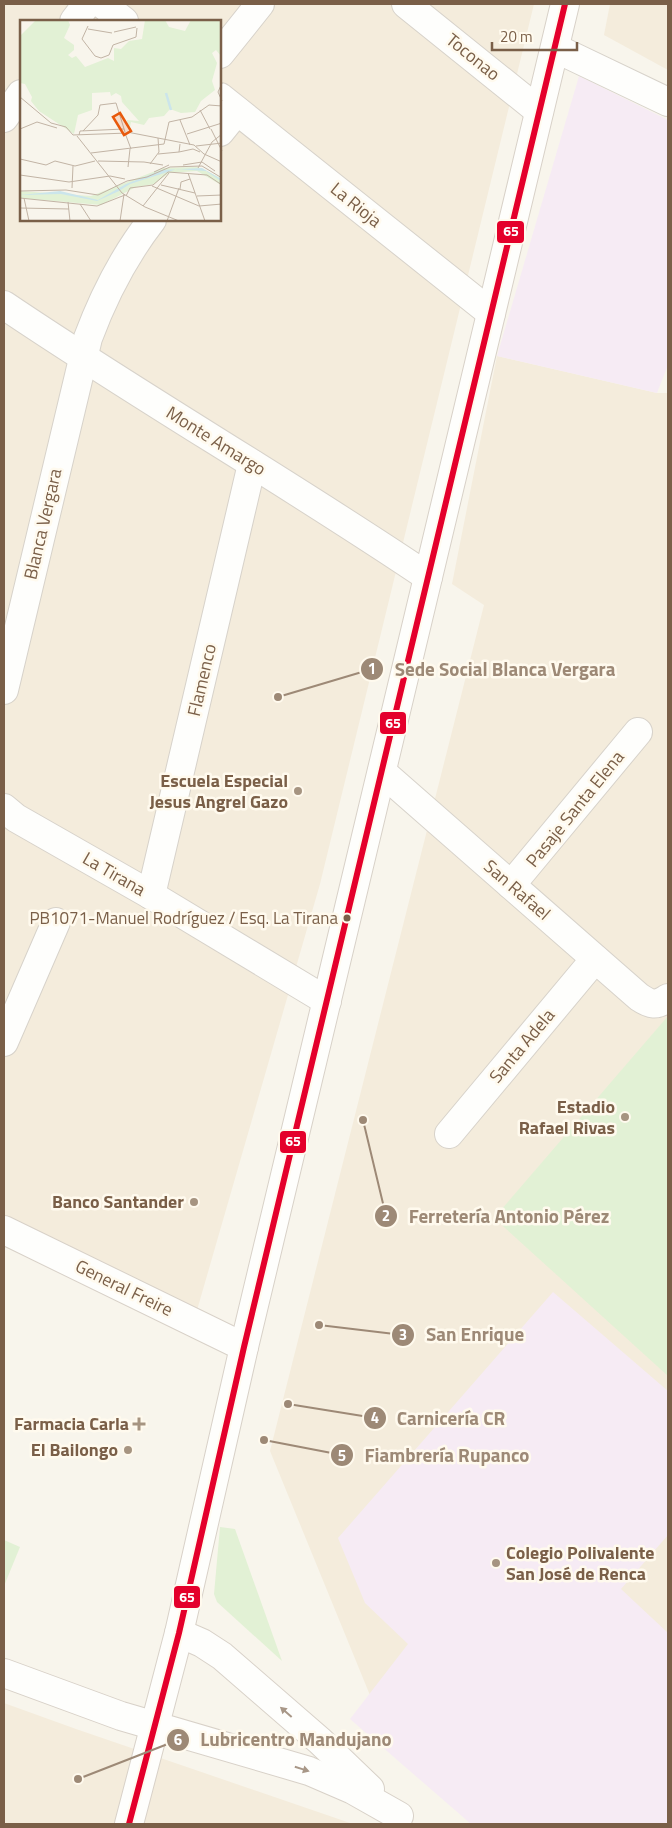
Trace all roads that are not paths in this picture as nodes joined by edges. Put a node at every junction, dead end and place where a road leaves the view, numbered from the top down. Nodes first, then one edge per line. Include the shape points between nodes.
1 (87, 4) edge
2 (102, 4) edge
3 (260, 4) edge
4 (406, 4) edge
5 (565, 4) edge
6 (75, 20) edge
7 (123, 20) edge
8 (555, 48) junction
9 (221, 53) edge
10 (20, 95) edge
11 (668, 102) edge
12 (228, 104) edge
13 (540, 111) junction
14 (4, 118) edge
15 (221, 128) edge
16 (151, 221) edge
17 (4, 305) edge
18 (491, 313) junction
19 (82, 358) junction
20 (252, 464) junction
21 (428, 577) junction
22 (4, 690) edge
23 (638, 732) dead end
24 (382, 772) junction
25 (4, 808) edge
26 (511, 886) junction
27 (151, 895) junction
28 (56, 922) dead end
29 (595, 959) junction
30 (327, 1001) junction
31 (661, 1001) edge
32 (4, 1042) edge
33 (449, 1134) dead end
34 (4, 1230) edge
35 (244, 1347) junction
36 (179, 1633) junction
37 (4, 1673) edge
38 (155, 1726) junction
39 (403, 1820) edge
40 (129, 1824) edge

1 - 6 street
2 - 7 street
3 - 9 street
4 - 13 street, Toconao
5 - 8 street
8 - 11 street
8 - 13 street
10 - 14 street
12 - 15 street
12 - 18 street, La Rioja
13 - 18 street
16 - 19 street, Blanca Vergara via 106,292
17 - 19 street, Monte Amargo
18 - 21 street
19 - 20 street, Monte Amargo
19 - 22 street, Blanca Vergara
20 - 21 street, Monte Amargo
20 - 27 street, Flamenco
21 - 24 street
23 - 26 street, Pasaje Santa Elena
24 - 26 street, San Rafael
24 - 30 street
25 - 27 street, La Tirana
26 - 29 street, San Rafael
27 - 30 street, La Tirana
28 - 32 street
29 - 31 street, San Rafael via 639,998
29 - 33 street, Santa Adela
30 - 35 street
34 - 35 street, General Freire
35 - 36 street
36 - 38 street
39 -> 36 street via 320,1741 222,1656
37 - 38 street
38 -> 39 street via 310,1771 353,1790
38 - 40 street

